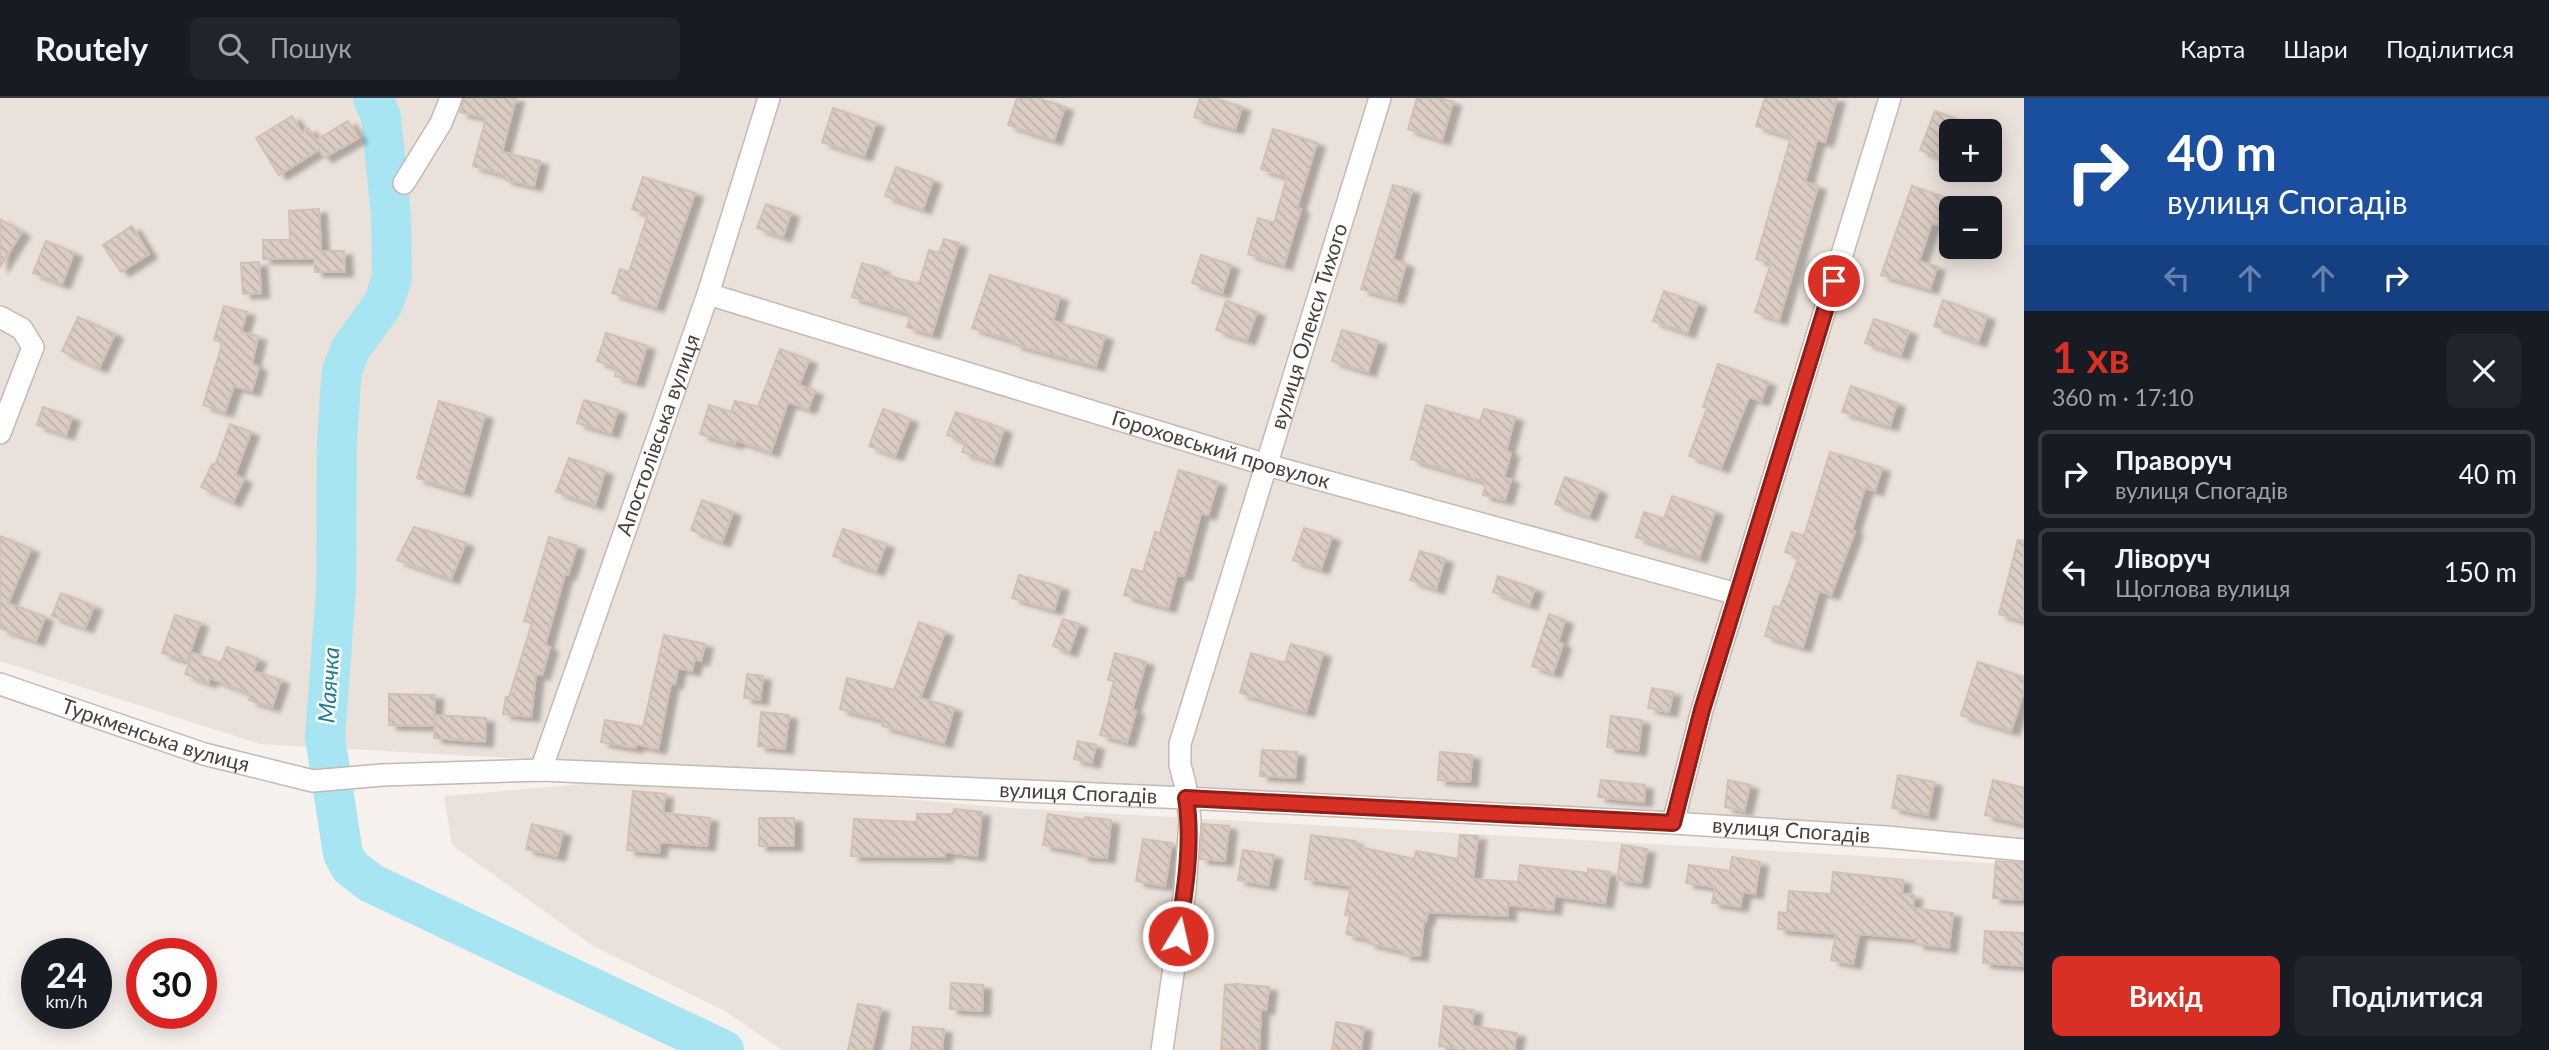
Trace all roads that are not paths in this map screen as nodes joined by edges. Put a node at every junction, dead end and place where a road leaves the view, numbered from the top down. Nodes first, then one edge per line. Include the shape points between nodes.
1 (451, 98) edge
2 (769, 98) edge
3 (1380, 98) edge
4 (1890, 98) edge
5 (404, 183) dead end
6 (708, 294) junction
7 (0, 317) edge
8 (0, 433) edge
9 (1267, 465) junction
10 (1737, 594) junction
11 (0, 684) edge
12 (541, 770) junction
13 (345, 780) joint
14 (1186, 798) junction
15 (1673, 823) junction
16 (2024, 850) edge
17 (1162, 1050) edge

1 - 5 street
2 - 6 street, Апостолівська вулиця
3 - 9 street, вулиця Олекси Тихого
4 - 10 street
6 - 9 street, Гороховський провулок
6 - 12 street, Апостолівська вулиця
7 - 8 street via 22,329 33,347
9 - 10 street, Гороховський провулок
9 - 14 street, вулиця Олекси Тихого via 1180,744
10 - 15 street
11 - 13 street, Туркменська вулиця via 204,754 313,781
12 - 13 street, вулиця Спогадів
12 - 14 street, вулиця Спогадів
14 - 15 street, вулиця Спогадів
14 - 17 street, вулиця Олекси Тихого via 1190,820 1185,890
15 - 16 street, вулиця Спогадів

